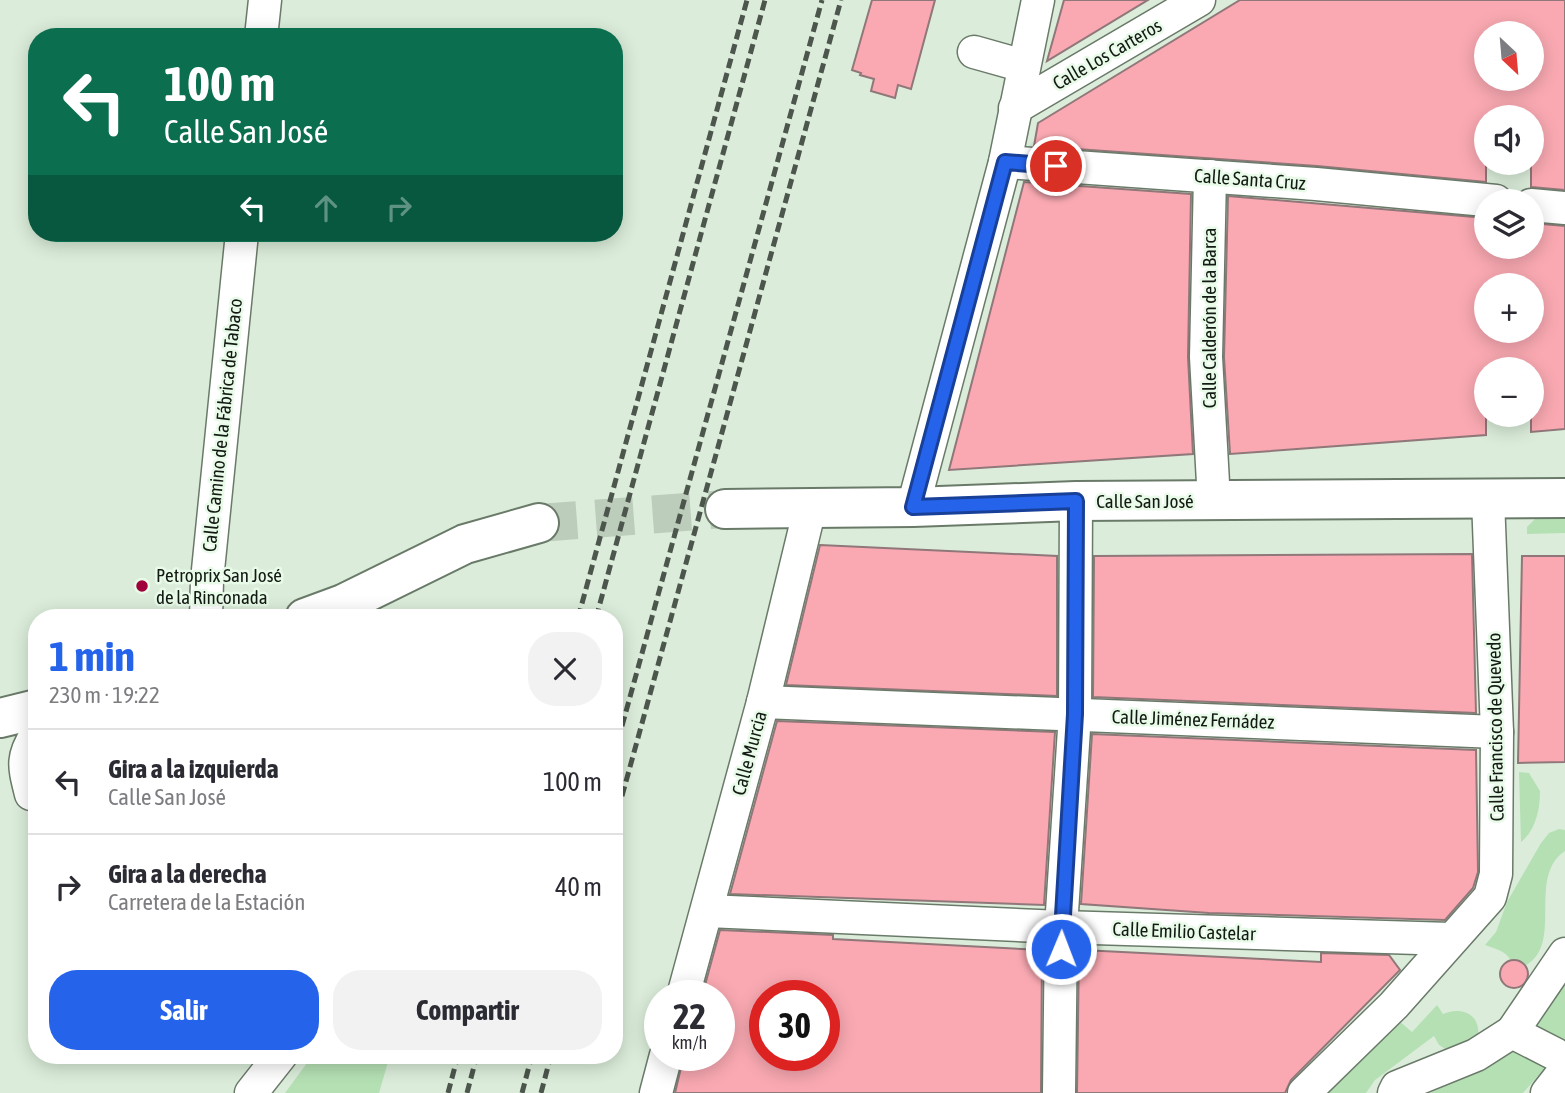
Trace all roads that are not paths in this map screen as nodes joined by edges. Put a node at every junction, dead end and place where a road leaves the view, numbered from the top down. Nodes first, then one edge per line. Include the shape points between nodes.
1 (265, 0) edge
2 (1038, 0) edge
3 (1199, 0) edge
4 (262, 28) edge
5 (974, 52) dead end
6 (1024, 66) junction
7 (1015, 108) junction
8 (1005, 162) junction
9 (1210, 176) junction
10 (1474, 199) edge
11 (1544, 206) edge
12 (1565, 208) edge
13 (241, 242) edge
14 (1565, 498) edge
15 (1488, 499) junction
16 (1076, 501) junction
17 (1214, 501) junction
18 (913, 507) junction
19 (810, 508) junction
20 (725, 509) tunnel mouth
21 (539, 523) tunnel mouth
22 (206, 609) edge
23 (329, 609) edge
24 (763, 702) junction
25 (28, 711) edge
26 (1075, 714) junction
27 (0, 718) edge
28 (1497, 732) junction
29 (28, 747) edge
30 (0, 763) edge
31 (28, 778) edge
32 (28, 791) edge
33 (707, 911) junction
34 (1061, 927) junction
35 (1451, 939) junction
36 (1565, 954) edge
37 (688, 980) edge
38 (1512, 1031) junction
39 (1560, 1062) edge
40 (274, 1064) edge
41 (662, 1071) edge
42 (251, 1093) edge
43 (656, 1093) edge
44 (1059, 1093) edge
45 (1304, 1093) edge
46 (1394, 1093) edge
47 (1547, 1093) edge

1 - 4 street
2 - 6 street
3 - 7 street, Calle Los Carteros
5 - 6 street
6 - 7 street
7 - 8 street
8 - 9 street, Calle Santa Cruz
8 - 18 street
9 - 10 street, Calle Santa Cruz
9 - 17 street, Calle Calderón de la Barca via 1206,357
11 - 12 street
13 - 22 street, Calle Camino de la Fábrica de Tabaco
14 - 15 main road, Calle San José
15 - 17 main road, Calle San José
15 - 28 street, Calle Francisco de Quevedo
16 - 17 main road, Calle San José
16 - 18 main road, Calle San José
16 - 26 street
18 - 19 main road, Calle San José
19 - 20 main road, Calle San José
19 - 24 street, Calle Murcia
21 - 23 main road via 465,544
24 - 26 street, Calle Jiménez Fernádez
24 - 33 street, Calle Murcia
25 - 27 main road
26 - 28 street, Calle Jiménez Fernádez
26 - 34 street
28 - 35 street, Calle Francisco de Quevedo via 1496,874 1490,897
29 - 31 street via 24,765
30 - 32 street
33 - 34 street, Calle Emilio Castelar
33 - 37 street, Calle Murcia
34 - 35 street, Calle Emilio Castelar
34 - 44 street
35 - 45 street, Calle Francisco de Quevedo via 1394,1005
36 - 38 street
38 - 39 street
38 - 46 street via 1476,1055 1397,1087
39 - 47 street
40 - 42 street
41 - 43 street

